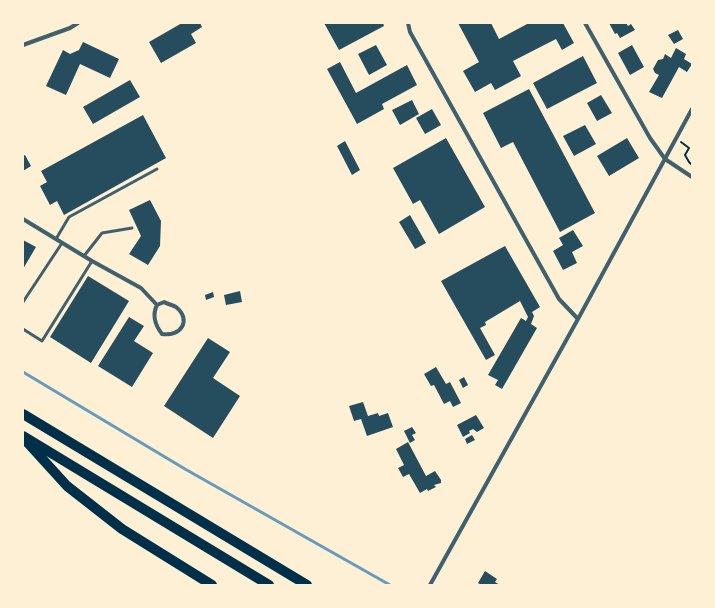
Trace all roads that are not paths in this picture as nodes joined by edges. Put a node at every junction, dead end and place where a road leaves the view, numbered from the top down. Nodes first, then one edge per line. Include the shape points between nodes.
1 (78, 23) edge
2 (408, 23) edge
3 (585, 23) edge
4 (23, 45) edge
5 (692, 108) edge
6 (665, 159) junction
7 (158, 169) dead end
8 (692, 177) edge
9 (23, 219) edge
10 (132, 228) dead end
11 (56, 239) junction
12 (62, 243) junction
13 (84, 256) junction
14 (92, 261) junction
15 (23, 302) edge
16 (157, 305) junction
17 (578, 319) junction
18 (23, 329) edge
19 (23, 414) edge
20 (23, 437) edge
21 (212, 585) edge
22 (269, 585) edge
23 (307, 585) edge
24 (430, 585) edge

1 - 4 street
2 - 17 street via 410,32 559,299
3 - 6 street via 650,138
5 - 6 street
6 - 8 street
6 - 17 street
7 - 11 lane via 69,217
9 - 11 street
10 - 13 lane via 102,233
11 - 12 street
12 - 13 street
12 - 15 lane
13 - 14 street
14 - 16 street via 141,288
14 - 18 lane via 42,341
16 - 16 street via 154,312 158,329 162,334 170,335 182,328 184,323 175,307 164,302
17 - 24 street
19 - 23 highway
20 - 21 highway via 67,486 122,529
20 - 22 highway

